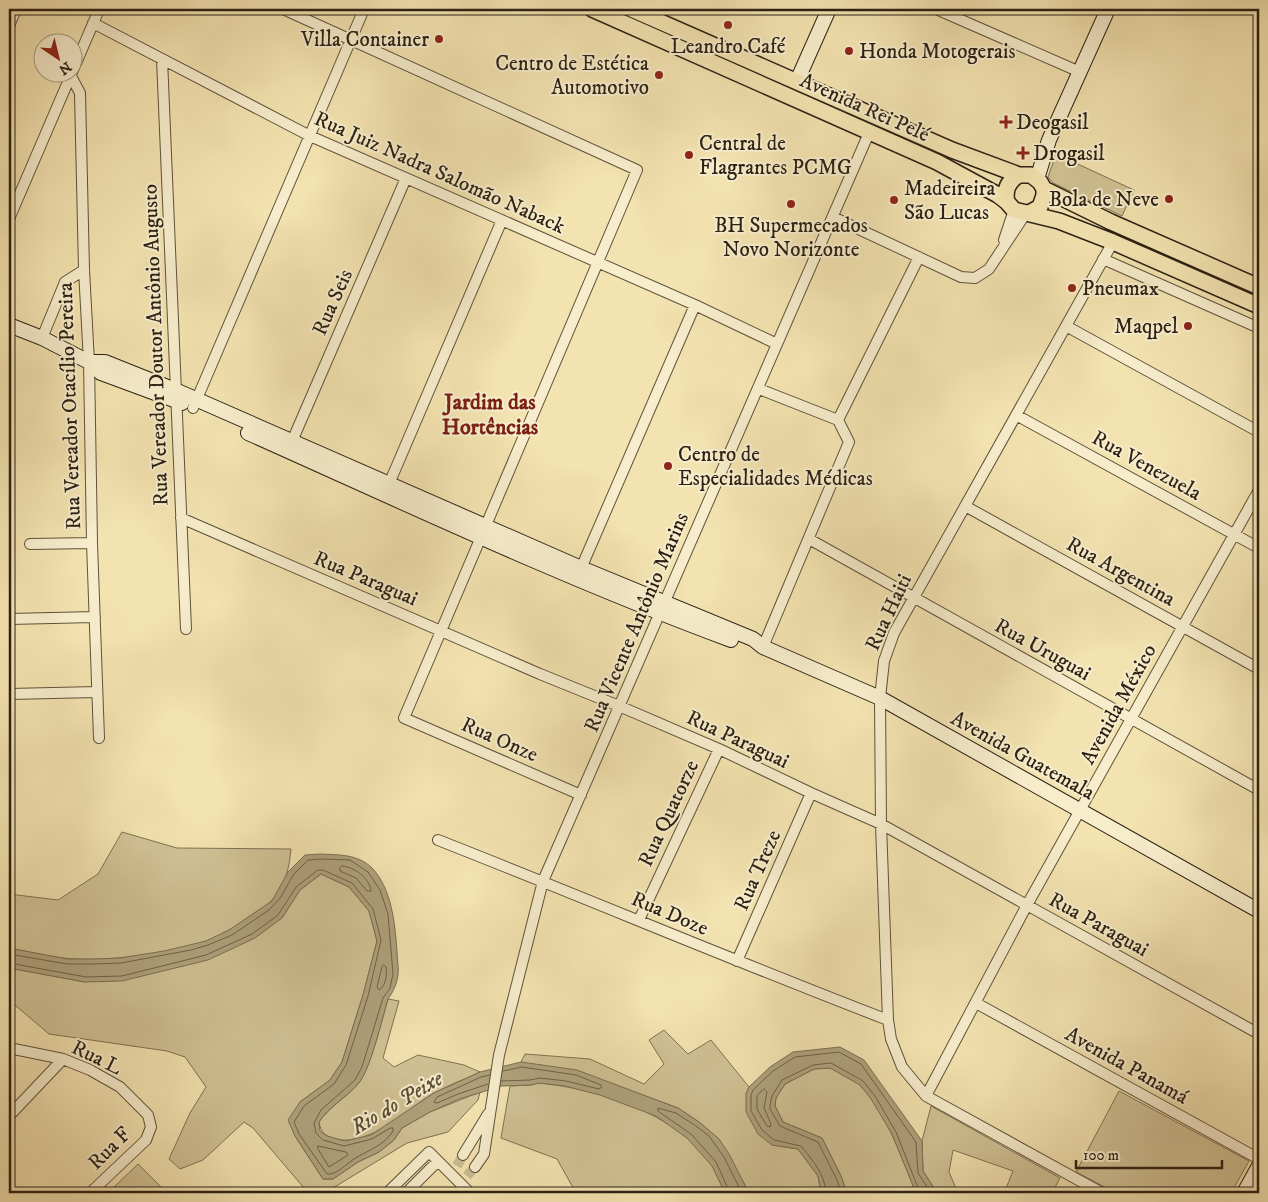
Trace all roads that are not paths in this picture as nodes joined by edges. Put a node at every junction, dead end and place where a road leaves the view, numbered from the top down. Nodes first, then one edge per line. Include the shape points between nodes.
1 (16, 9) edge
2 (282, 9) edge
3 (364, 9) edge
4 (592, 9) edge
5 (631, 9) edge
6 (829, 9) edge
7 (936, 9) edge
8 (1108, 9) edge
9 (95, 10) edge
10 (93, 23) junction
11 (9, 26) edge
12 (350, 40) junction
13 (82, 50) edge
14 (162, 59) junction
15 (1080, 72) junction
16 (797, 81) junction
17 (68, 82) edge
18 (74, 82) edge
19 (869, 133) junction
20 (310, 136) junction
21 (406, 178) junction
22 (1031, 179) junction
23 (1019, 209) junction
24 (833, 217) junction
25 (9, 219) edge
26 (502, 220) junction
27 (1113, 242) junction
28 (919, 257) junction
29 (1103, 259) junction
30 (598, 264) junction
31 (84, 270) junction
32 (1259, 287) edge
33 (695, 306) junction
34 (1259, 306) edge
35 (9, 325) edge
36 (1066, 326) junction
37 (1259, 328) edge
38 (42, 338) junction
39 (777, 344) junction
40 (89, 362) junction
41 (758, 389) junction
42 (175, 395) junction
43 (195, 404) junction
44 (1016, 415) junction
45 (838, 420) junction
46 (1259, 432) edge
47 (290, 446) junction
48 (388, 484) junction
49 (1259, 490) edge
50 (965, 506) junction
51 (181, 518) junction
52 (483, 532) junction
53 (1234, 534) junction
54 (809, 539) junction
55 (92, 543) junction
56 (30, 544) dead end
57 (1259, 548) edge
58 (579, 573) junction
59 (914, 598) junction
60 (661, 608) junction
61 (94, 617) junction
62 (9, 619) edge
63 (1183, 627) junction
64 (186, 628) dead end
65 (440, 631) junction
66 (762, 647) junction
67 (1259, 669) edge
68 (97, 692) junction
69 (9, 694) edge
70 (880, 698) junction
71 (620, 706) junction
72 (1131, 719) junction
73 (99, 738) dead end
74 (718, 749) junction
75 (1259, 790) edge
76 (811, 793) junction
77 (581, 795) junction
78 (1080, 810) junction
79 (881, 824) junction
80 (438, 840) dead end
81 (543, 882) junction
82 (1028, 905) junction
83 (1259, 911) edge
84 (639, 920) junction
85 (737, 961) junction
86 (976, 1003) junction
87 (888, 1020) junction
88 (1259, 1034) edge
89 (9, 1048) edge
90 (63, 1059) junction
91 (926, 1096) junction
92 (490, 1108) junction
93 (9, 1116) edge
94 (152, 1127) joint
95 (464, 1156) tunnel mouth
96 (1259, 1159) edge
97 (438, 1160) junction
98 (1259, 1166) edge
99 (475, 1167) tunnel mouth
100 (90, 1193) edge
101 (387, 1193) edge
102 (406, 1193) edge
103 (470, 1193) edge
104 (1102, 1193) edge
105 (1244, 1193) edge

1 - 11 street
2 - 12 street
3 - 12 street
4 - 19 main road, Avenida Rei Pelé
5 - 16 main road, Avenida Rei Pelé
6 - 16 street
7 - 15 street
8 - 15 street
9 - 10 street
10 - 13 street
10 - 14 street, Rua Juiz Nadra Salomão Naback
12 - 20 street
12 - 30 street via 637,170
14 - 20 street, Rua Juiz Nadra Salomão Naback
14 - 42 street, Rua Vereador Doutor Antônio Augusto
15 - 22 street
16 - 22 main road, Avenida Rei Pelé via 952,150
17 - 25 street
18 - 31 street, Rua Vereador Otacílio Pereira via 80,93
19 - 23 main road, Avenida Rei Pelé via 937,162
19 - 24 street, Rua Vicente Antônio Marins
20 - 21 street, Rua Juiz Nadra Salomão Naback
20 - 43 street
21 - 26 street, Rua Juiz Nadra Salomão Naback
21 - 47 street, Rua Seis
22 - 23 main road via 1043,201 1040,207
22 - 23 main road via 1013,178 1006,189
22 - 32 main road, Avenida Rei Pelé via 1111,222
23 - 27 main road, Avenida Rei Pelé
23 - 28 street via 989,269 975,278 961,277
24 - 28 street
24 - 39 street, Rua Vicente Antônio Marins
26 - 30 street, Rua Juiz Nadra Salomão Naback
26 - 48 street
27 - 29 street, Rua Haiti
27 - 34 main road, Avenida Rei Pelé
28 - 45 street
29 - 36 street, Rua Haiti
29 - 37 street
30 - 33 street, Rua Juiz Nadra Salomão Naback
30 - 52 street
31 - 38 street via 65,282
31 - 40 street, Rua Vereador Otacílio Pereira
33 - 39 street, Rua Juiz Nadra Salomão Naback
33 - 58 street
35 - 38 street
36 - 44 street, Rua Haiti
36 - 46 street
38 - 40 street
39 - 41 street, Rua Vicente Antônio Marins
40 - 42 street via 101,373
40 - 55 street, Rua Vereador Otacílio Pereira
41 - 45 street
41 - 60 street, Rua Vicente Antônio Marins
42 - 43 street
42 - 51 street, Rua Vereador Doutor Antônio Augusto
43 - 47 street
44 - 50 street, Rua Haiti
44 - 53 street, Rua Venezuela
45 - 54 street via 849,442
47 - 48 street
47 - 52 street
48 - 52 street
49 - 53 street, Avenida México
50 - 59 street, Rua Haiti
50 - 63 street, Rua Argentina
51 - 64 street, Rua Vereador Doutor Antônio Augusto
51 - 65 street, Rua Paraguai
52 - 58 street, Avenida Guatemala
52 - 65 street
53 - 57 street, Rua Venezuela
53 - 63 street, Avenida México
54 - 59 street, Rua Uruguai
54 - 66 street
55 - 56 street
55 - 61 street, Rua Vereador Otacílio Pereira
58 - 60 street, Avenida Guatemala
59 - 70 street, Rua Haiti via 894,633 884,661
59 - 72 street, Rua Uruguai
60 - 66 street, Avenida Guatemala via 749,647
60 - 71 street, Rua Vicente Antônio Marins
61 - 62 street
61 - 68 street, Rua Vereador Otacílio Pereira
63 - 67 street, Rua Argentina
63 - 72 street, Avenida México
65 - 71 street, Rua Paraguai
65 - 77 street, Rua Onze via 404,718
66 - 70 street, Avenida Guatemala
68 - 69 street
68 - 73 street, Rua Vereador Otacílio Pereira
70 - 78 street, Avenida Guatemala
70 - 79 street, Rua Haiti
71 - 74 street, Rua Paraguai
71 - 77 street, Rua Vicente Antônio Marins
72 - 75 street, Rua Uruguai
72 - 78 street, Avenida México
74 - 76 street, Rua Paraguai
74 - 84 street, Rua Quatorze
76 - 79 street, Rua Paraguai
76 - 85 street, Rua Treze
77 - 81 street, Rua Vicente Antônio Marins
78 - 82 street, Avenida México
78 - 83 street, Avenida Guatemala
79 - 82 street, Rua Paraguai
79 - 87 street, Rua Haiti
80 - 81 street, Rua Doze
81 - 84 street, Rua Doze
81 - 92 street, Rua Vicente Antônio Marins via 499,1055
82 - 86 street, Avenida México
82 - 88 street, Rua Paraguai
84 - 85 street, Rua Doze
85 - 87 street, Rua Doze
86 - 91 street, Avenida México
86 - 96 street, Avenida Panamá
87 - 91 street, Rua Haiti via 891,1039 902,1067
89 - 90 street, Rua L
90 - 93 street
90 - 94 street, Rua L via 120,1087 148,1115
91 - 104 street
92 - 95 street, Rua Vicente Antônio Marins
92 - 99 street, Rua Vicente Antônio Marins via 484,1154
94 - 100 street, Rua F via 146,1140
97 - 101 street via 429,1152
97 - 102 street
97 - 103 street via 464,1180
98 - 105 street

